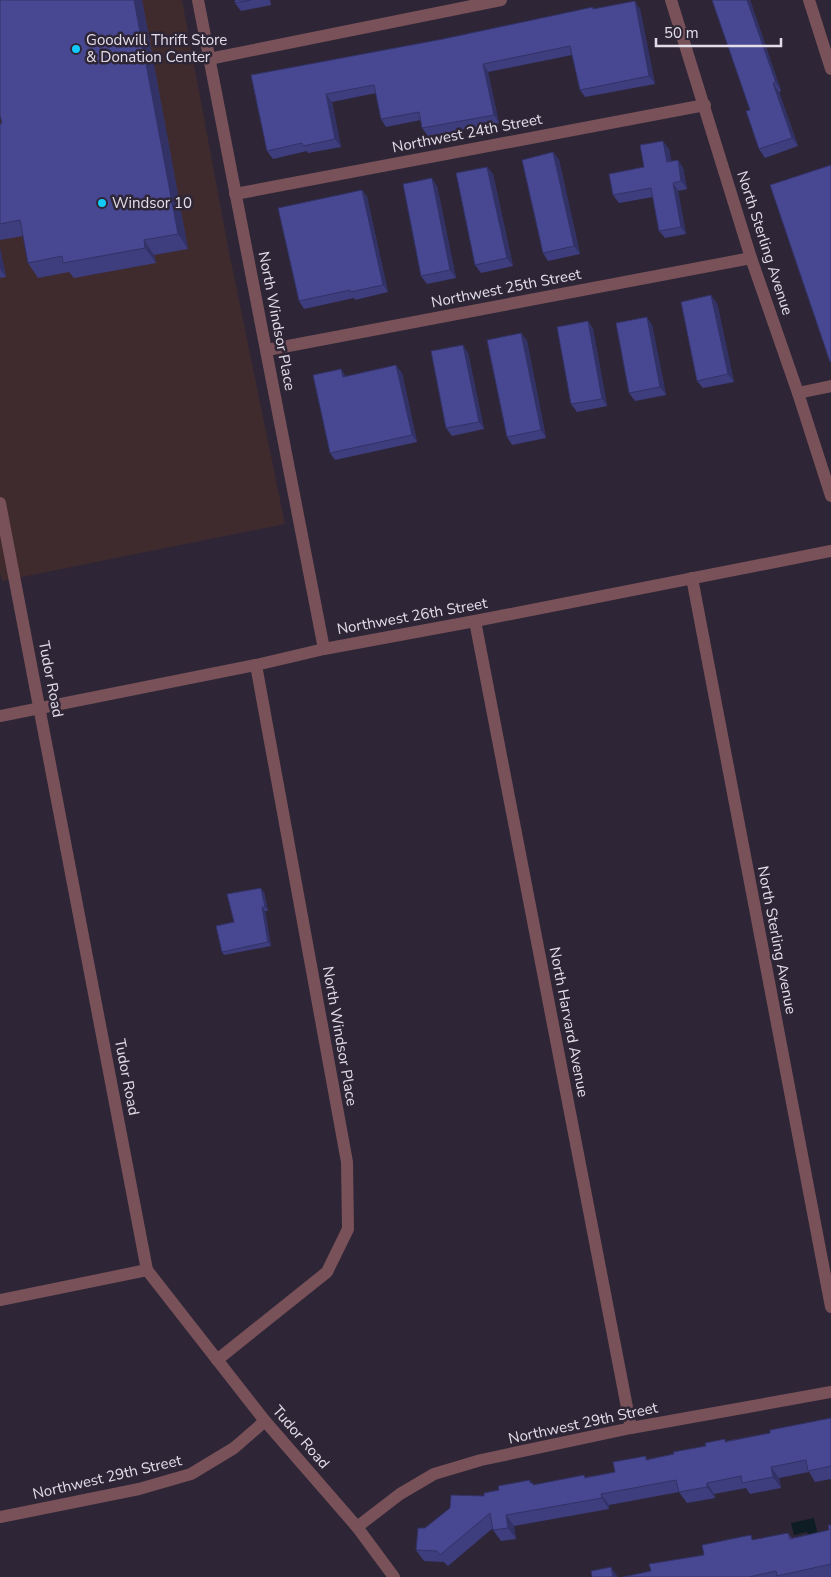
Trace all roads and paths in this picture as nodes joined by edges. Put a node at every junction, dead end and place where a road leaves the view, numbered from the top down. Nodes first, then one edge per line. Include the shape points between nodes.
1 (198, 0) edge
2 (501, 0) edge
3 (671, 0) edge
4 (809, 0) edge
5 (209, 59) junction
6 (831, 69) edge
7 (705, 105) junction
8 (235, 194) junction
9 (751, 258) junction
10 (266, 350) junction
11 (831, 386) edge
12 (798, 393) junction
13 (831, 496) edge
14 (0, 503) edge
15 (831, 551) edge
16 (692, 578) junction
17 (475, 621) junction
18 (324, 649) junction
19 (256, 665) junction
20 (40, 708) junction
21 (0, 716) edge
22 (147, 1270) junction
23 (0, 1300) edge
24 (831, 1307) edge
25 (217, 1360) junction
26 (831, 1392) edge
27 (266, 1421) junction
28 (632, 1428) junction
29 (0, 1517) edge
30 (357, 1527) junction
31 (394, 1577) edge

1 - 5 street, North Windsor Place
2 - 5 street
3 - 7 street, North Sterling Avenue
4 - 6 street
5 - 8 street, North Windsor Place
7 - 8 street, Northwest 24th Street
7 - 9 street, North Sterling Avenue
8 - 10 street, North Windsor Place
9 - 10 street, Northwest 25th Street
9 - 12 street, North Sterling Avenue
10 - 18 street, North Windsor Place
11 - 12 street
12 - 13 street, North Sterling Avenue
14 - 20 street, Tudor Road
15 - 16 street, Northwest 26th Street
16 - 17 street, Northwest 26th Street
16 - 24 street, North Sterling Avenue
17 - 18 street, Northwest 26th Street
17 - 28 street, North Harvard Avenue
18 - 19 street, Northwest 26th Street
19 - 20 street, Northwest 26th Street
19 - 25 street, North Windsor Place via 347,1162 348,1229 327,1272
20 - 21 street, Northwest 26th Street
20 - 22 street, Tudor Road
22 - 23 street
22 - 25 street, Tudor Road
25 - 27 street, Tudor Road
26 - 28 street, Northwest 29th Street
27 - 29 street, Northwest 29th Street via 234,1448 192,1474 139,1489
27 - 30 street, Tudor Road
28 - 30 street, Northwest 29th Street via 481,1460 434,1474 400,1494
30 - 31 street, Tudor Road

